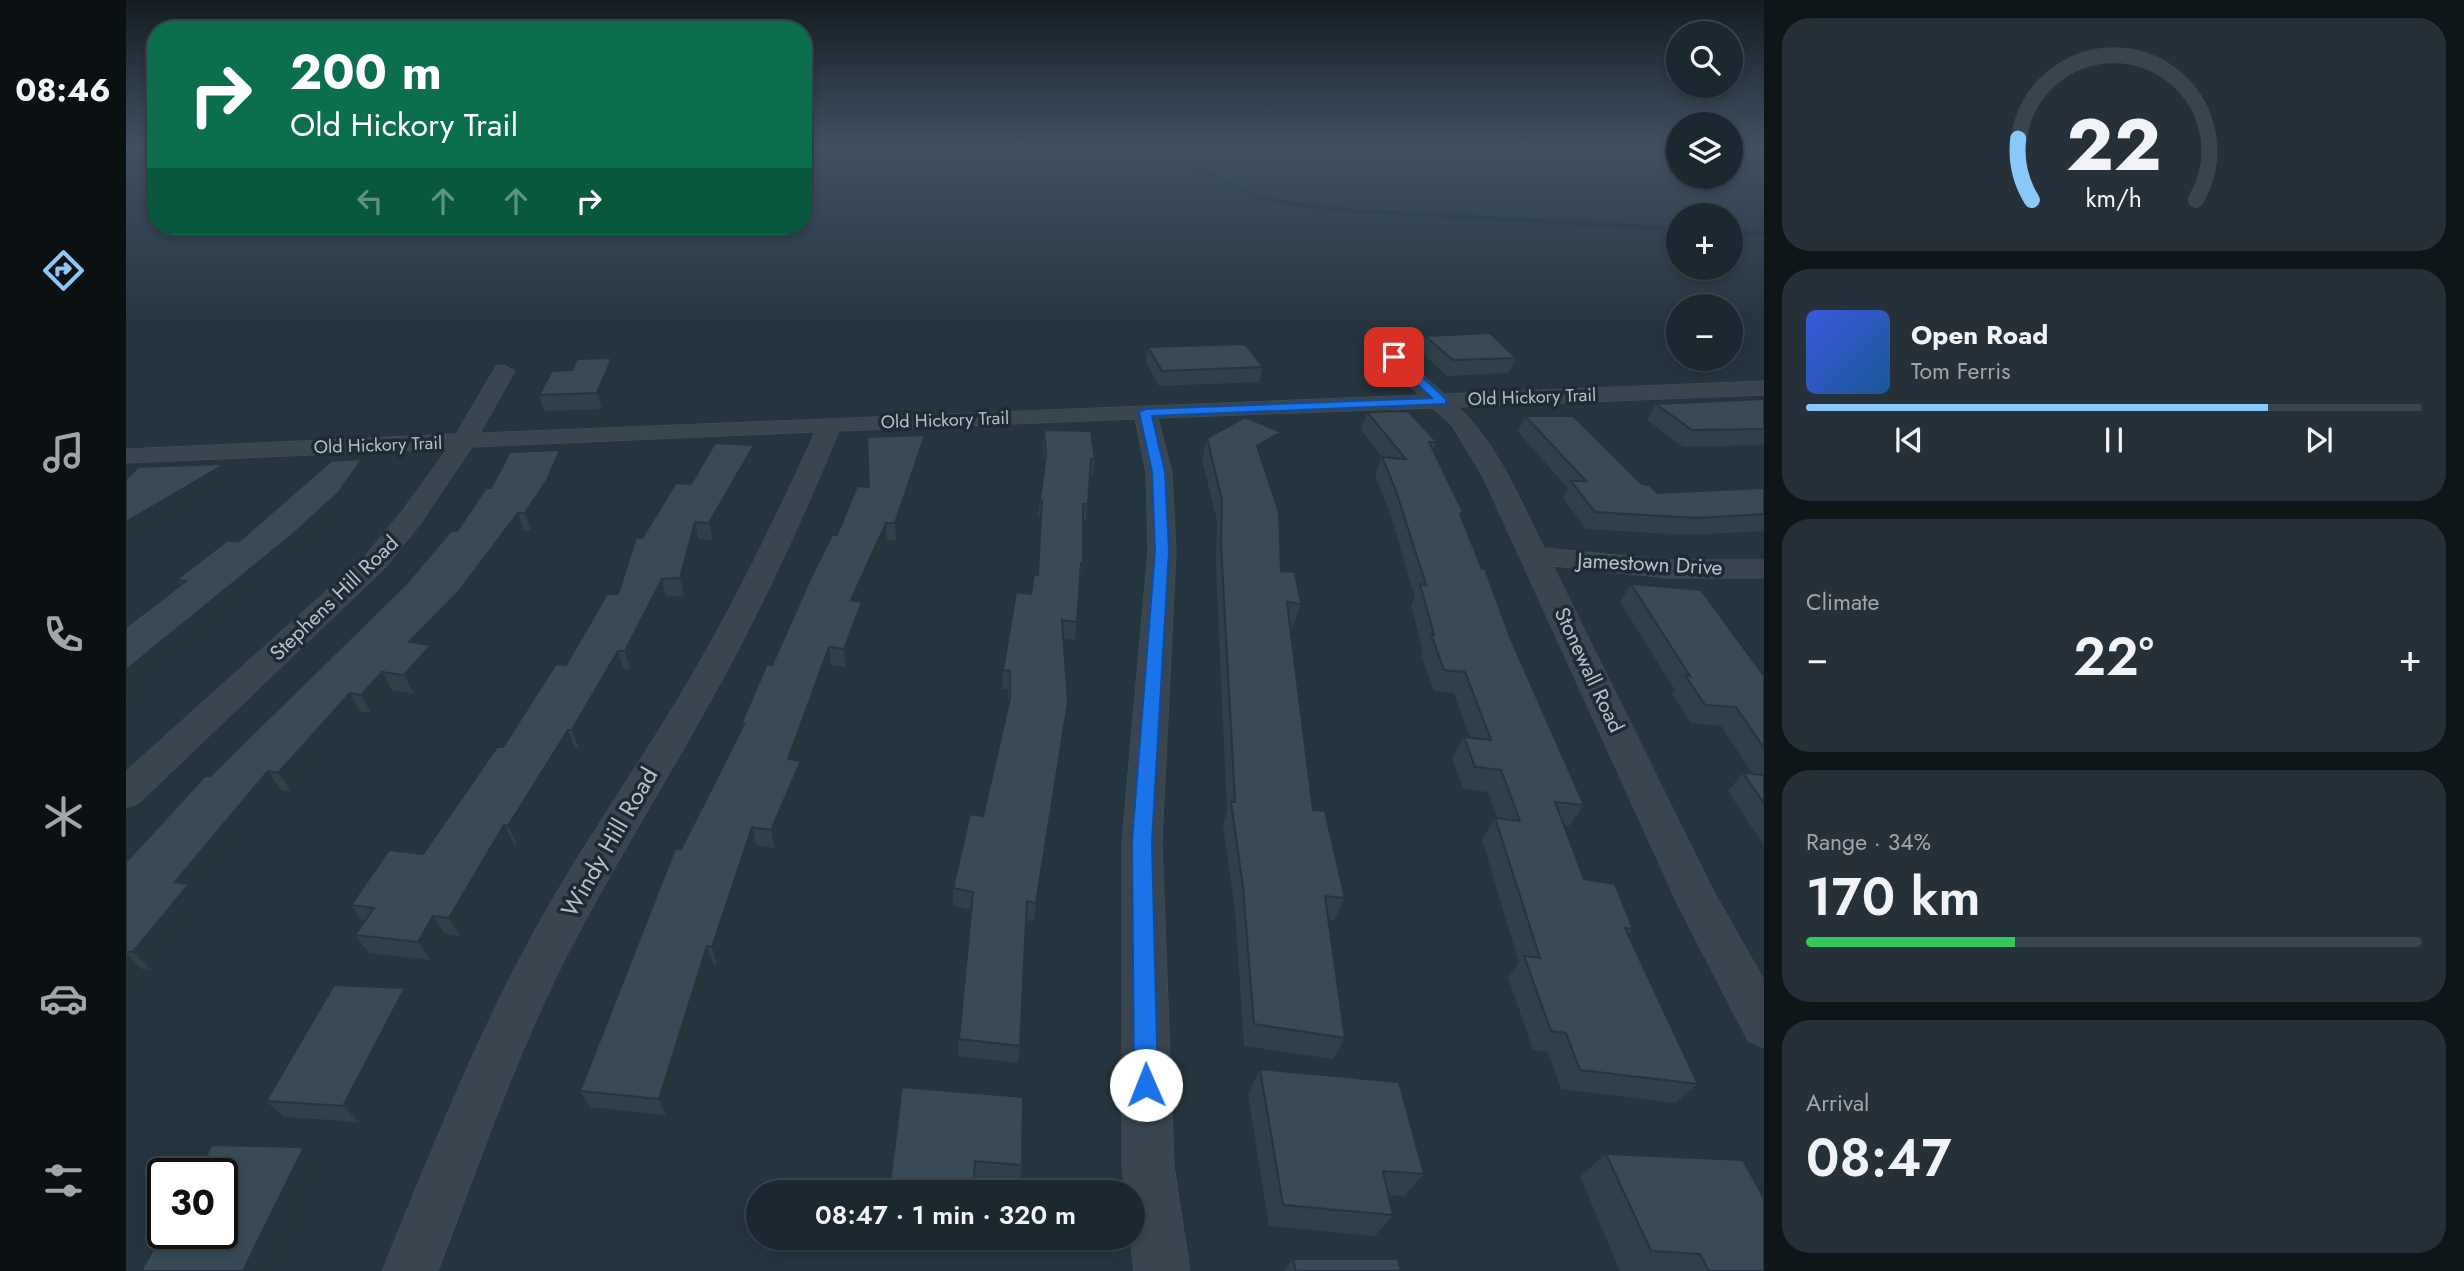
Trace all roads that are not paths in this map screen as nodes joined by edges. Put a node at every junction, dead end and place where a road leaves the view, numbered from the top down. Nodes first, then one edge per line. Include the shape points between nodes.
1 (1377, 342) dead end
2 (504, 371) dead end
3 (1764, 387) edge
4 (1442, 401) junction
5 (1145, 412) junction
6 (830, 424) junction
7 (465, 442) junction
8 (127, 457) edge
9 (1535, 556) junction
10 (1764, 569) edge
11 (126, 793) edge
12 (1764, 1025) edge
13 (410, 1271) edge
14 (1163, 1271) edge

1 - 4 street, Stonewall Road
2 - 7 street, Stephens Hill Road
3 - 4 street, Old Hickory Trail
4 - 5 street, Old Hickory Trail
4 - 9 street, Stonewall Road via 1462,423 1497,479
5 - 6 street, Old Hickory Trail
5 - 14 street via 1159,472 1162,551 1142,841 1148,1166
6 - 7 street, Old Hickory Trail
6 - 13 street, Windy Hill Road via 791,516 688,712 549,947 482,1092
7 - 8 street, Old Hickory Trail
7 - 11 street, Stephens Hill Road via 410,522 375,562
9 - 10 street, Jamestown Drive via 1669,569
9 - 12 street, Stonewall Road via 1699,905

